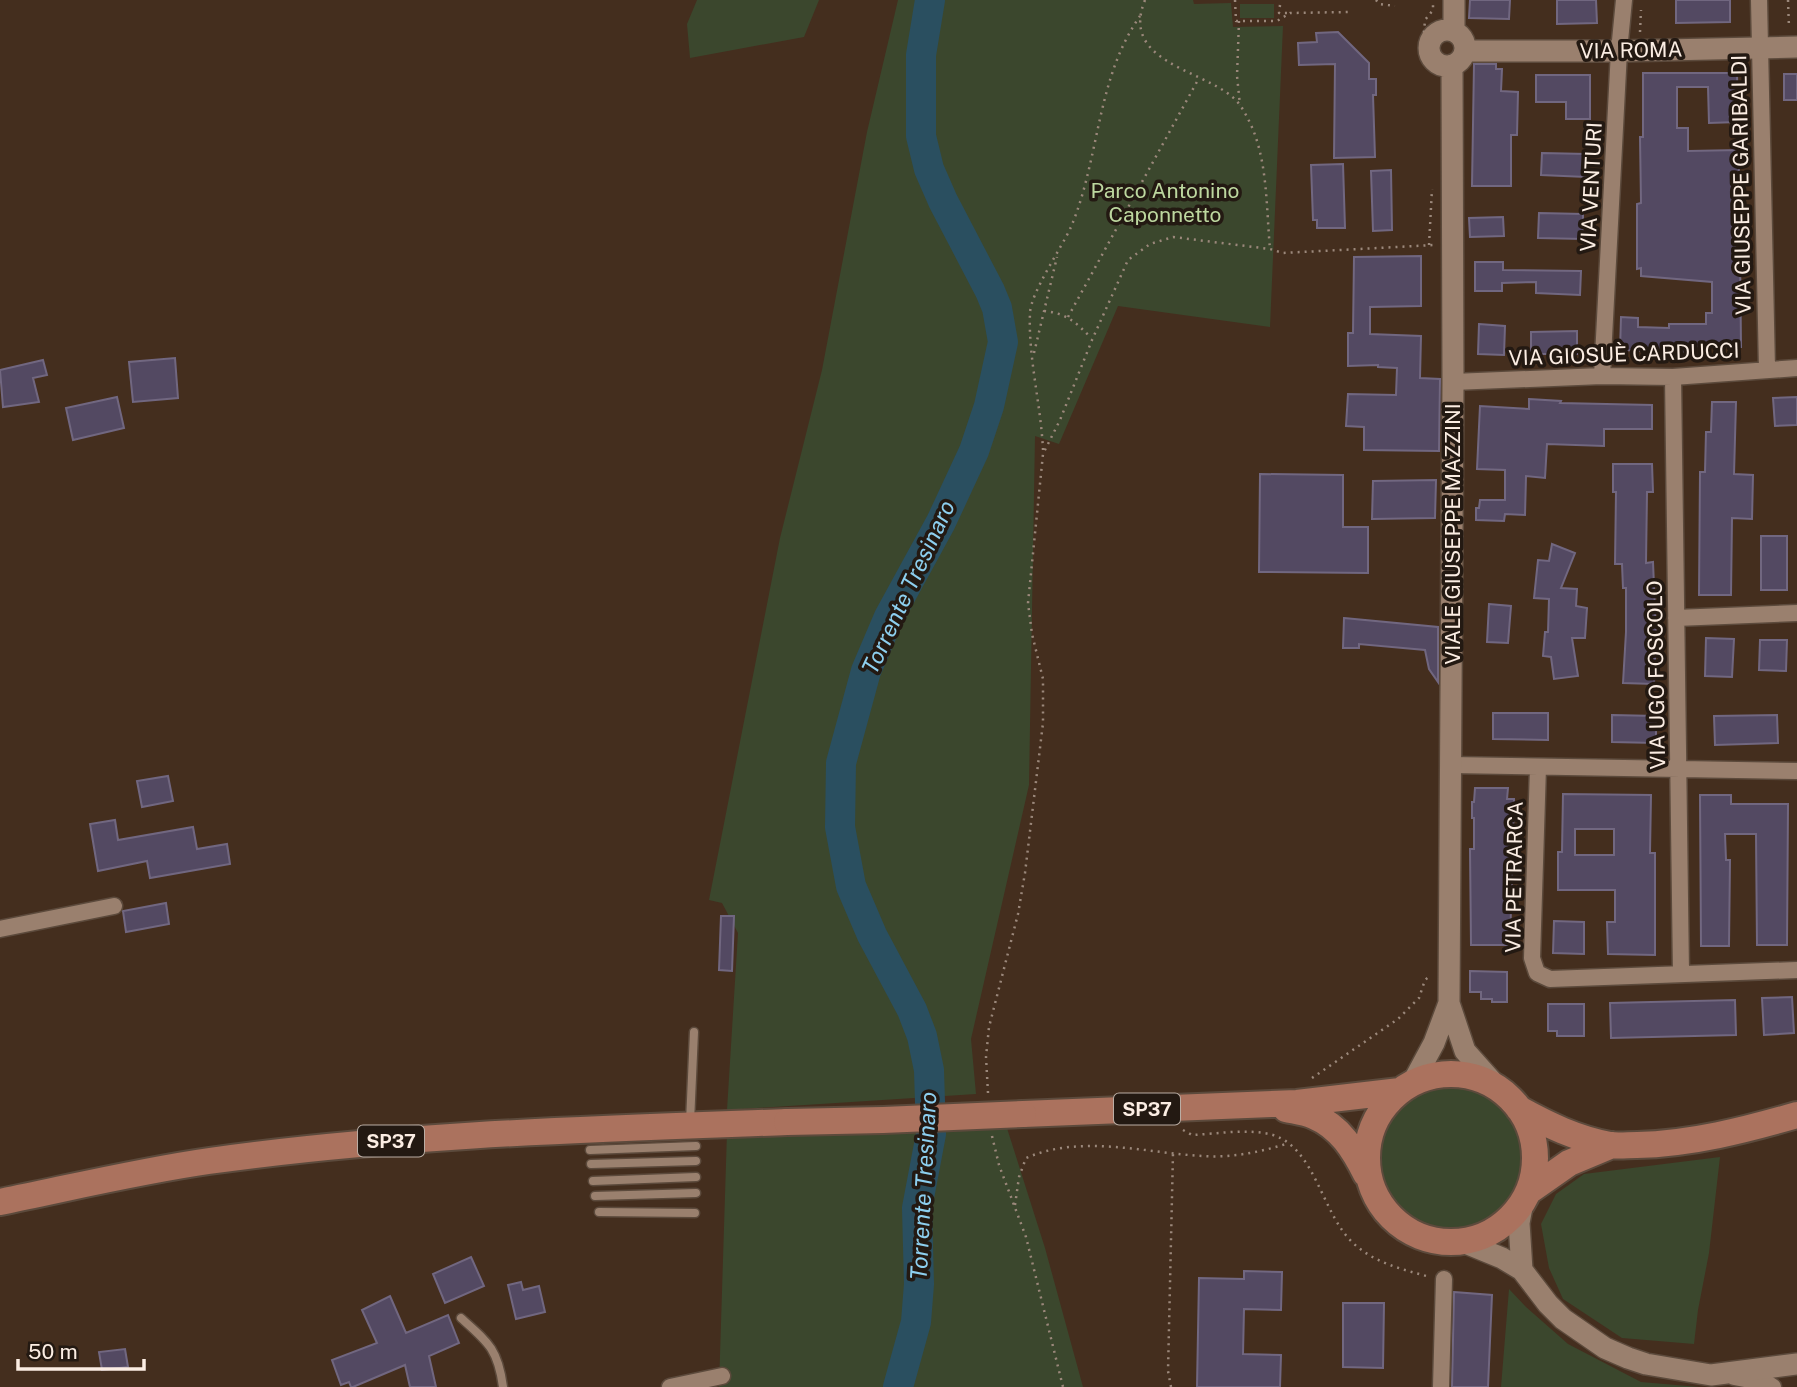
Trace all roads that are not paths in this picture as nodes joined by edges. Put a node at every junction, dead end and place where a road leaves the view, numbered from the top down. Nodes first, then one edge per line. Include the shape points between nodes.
1 (1454, 0) edge
2 (1624, 0) edge
3 (1759, 0) edge
4 (1454, 32) junction
5 (1797, 47) edge
6 (1759, 48) junction
7 (1629, 50) junction
8 (1450, 63) junction
9 (1767, 369) junction
10 (1797, 369) edge
11 (1602, 376) junction
12 (1673, 377) junction
13 (1453, 382) junction
14 (1797, 613) edge
15 (1676, 618) junction
16 (1451, 765) junction
17 (1538, 766) junction
18 (1679, 768) junction
19 (1797, 771) edge
20 (114, 906) dead end
21 (0, 929) edge
22 (1797, 970) edge
23 (1681, 973) junction
24 (1449, 1003) junction
25 (694, 1032) dead end
26 (1407, 1087) junction
27 (1498, 1088) junction
28 (1271, 1104) junction
29 (1519, 1109) junction
30 (1797, 1115) edge
31 (693, 1136) junction
32 (1612, 1145) junction
33 (590, 1150) dead end
34 (696, 1161) dead end
35 (591, 1164) dead end
36 (696, 1177) dead end
37 (1368, 1177) junction
38 (593, 1181) dead end
39 (696, 1193) dead end
40 (595, 1196) dead end
41 (1526, 1196) junction
42 (0, 1202) edge
43 (598, 1212) dead end
44 (695, 1213) dead end
45 (1462, 1242) junction
46 (1522, 1270) junction
47 (1444, 1279) road end
48 (461, 1318) dead end
49 (1797, 1364) edge
50 (1718, 1374) junction
51 (722, 1376) dead end
52 (503, 1387) edge
53 (670, 1387) edge
54 (1441, 1387) edge
55 (1773, 1387) edge

1 - 4 street
2 - 7 street, VIA VENTURI
3 - 6 street, VIA GIUSEPPE GARIBALDI
4 - 8 street, VIALE GIUSEPPE MAZZINI via 1463,39
4 - 8 street via 1439,32 1430,46 1434,60
5 - 6 street, VIA ROMA
6 - 7 street, VIA ROMA
6 - 9 street, VIA GIUSEPPE GARIBALDI
7 - 8 street, VIA ROMA
7 - 11 street, VIA VENTURI
8 - 13 street, VIALE GIUSEPPE MAZZINI
9 - 10 street, VIA GIOSUÈ CARDUCCI
9 - 12 street, VIA GIOSUÈ CARDUCCI
11 - 12 street, VIA GIOSUÈ CARDUCCI
11 - 13 street, VIA GIOSUÈ CARDUCCI
12 - 15 street, VIA UGO FOSCOLO
13 - 16 street, VIALE GIUSEPPE MAZZINI
14 - 15 street
15 - 18 street, VIA UGO FOSCOLO
16 - 17 street
16 - 24 street, VIALE GIUSEPPE MAZZINI
17 - 18 street
17 - 23 street, VIA PETRARCA via 1532,958 1537,973 1550,979
18 - 19 street
18 - 23 street, VIA UGO FOSCOLO
20 - 21 street
22 - 23 street
24 - 26 street, VIALE GIUSEPPE MAZZINI via 1434,1043
24 - 27 street, VIALE GIUSEPPE MAZZINI via 1465,1051
25 - 31 lane
26 - 27 main road via 1436,1075 1462,1074
26 - 28 main road, SP37
26 - 37 main road via 1378,1115 1368,1138
27 - 29 main road
28 - 31 main road, SP37, bridge via 787,1122
28 - 37 main road via 1330,1125 1346,1140
29 - 32 main road via 1571,1135
29 - 41 main road via 1534,1142 1535,1167
30 - 32 main road via 1686,1140
31 - 33 lane
31 - 42 main road, SP37 via 520,1132 411,1140 209,1161
32 - 41 main road via 1569,1163
34 - 35 lane
36 - 38 lane
37 - 45 main road via 1384,1211 1403,1228 1438,1242
39 - 40 lane
41 - 45 main road via 1497,1228
41 - 46 street via 1519,1223
43 - 44 lane
45 - 46 street
46 - 50 street via 1563,1319 1605,1348 1646,1364
47 - 54 street
48 - 52 lane via 489,1343 498,1359
49 - 50 street
50 - 55 street
51 - 53 street

